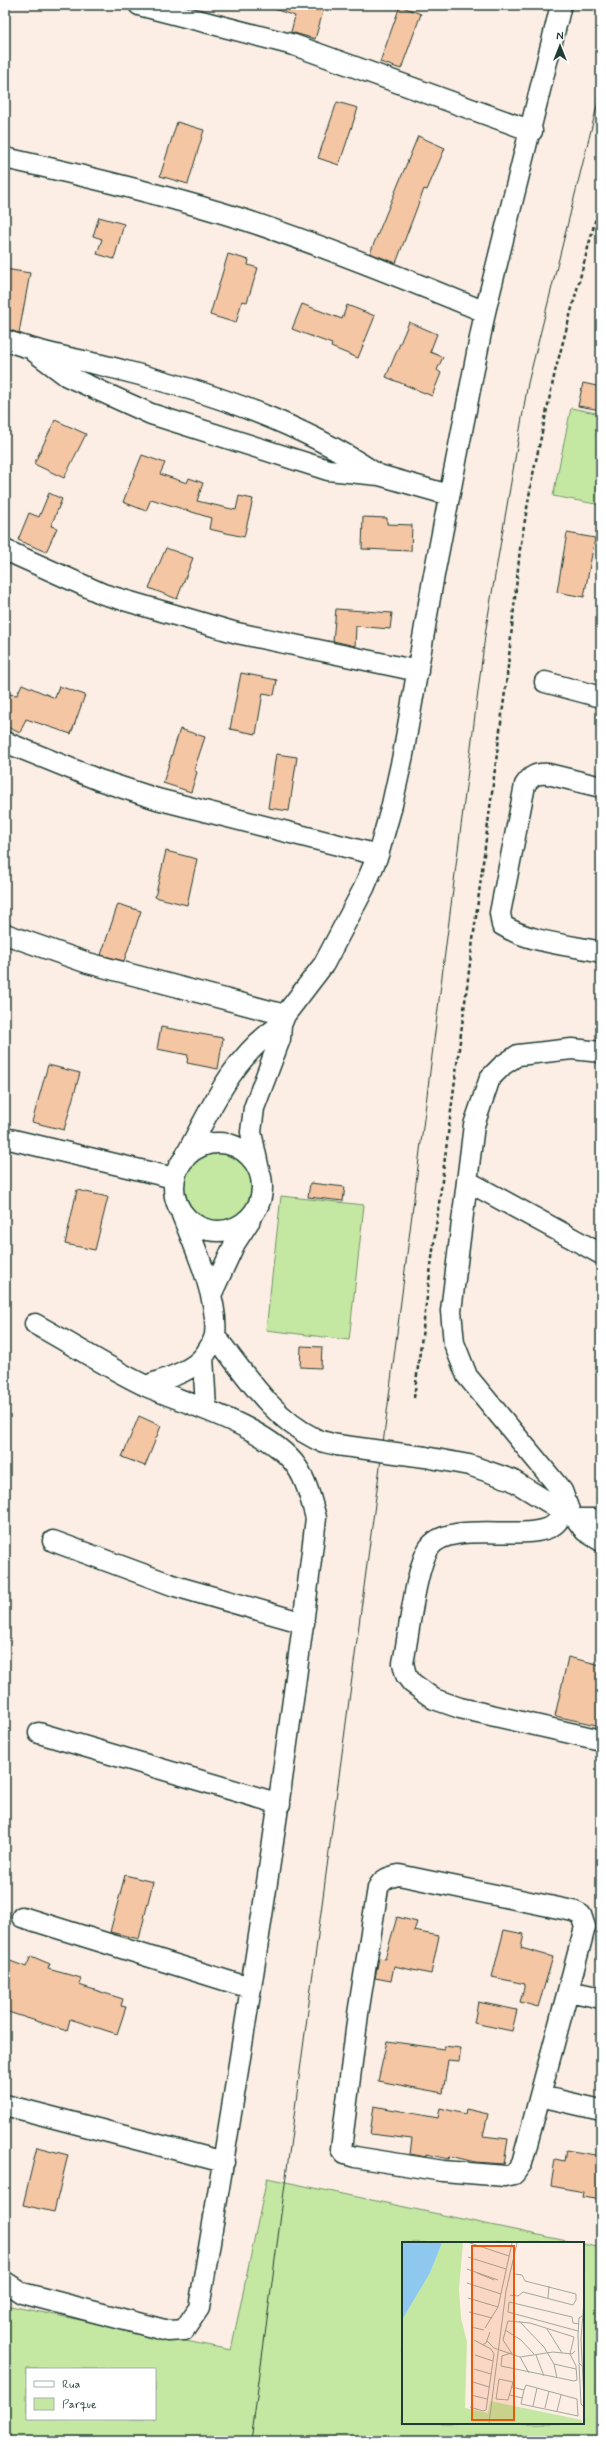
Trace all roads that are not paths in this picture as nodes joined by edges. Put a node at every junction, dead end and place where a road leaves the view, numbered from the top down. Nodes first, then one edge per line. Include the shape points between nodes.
1 (139, 5) edge
2 (561, 5) edge
3 (532, 131) junction
4 (5, 158) edge
5 (485, 312) junction
6 (5, 340) edge
7 (35, 352) junction
8 (379, 475) junction
9 (449, 495) junction
10 (5, 550) edge
11 (418, 671) junction
12 (545, 682) dead end
13 (601, 697) edge
14 (5, 742) edge
15 (601, 787) edge
16 (378, 855) junction
17 (5, 934) edge
18 (601, 952) edge
19 (283, 1020) junction
20 (601, 1052) edge
21 (5, 1138) edge
22 (185, 1157) junction
23 (259, 1170) junction
24 (174, 1178) junction
25 (467, 1181) junction
26 (179, 1210) junction
27 (254, 1213) junction
28 (601, 1254) edge
29 (211, 1295) junction
30 (35, 1324) dead end
31 (215, 1336) junction
32 (203, 1357) junction
33 (146, 1386) junction
34 (206, 1408) junction
35 (570, 1515) junction
36 (601, 1522) edge
37 (53, 1541) dead end
38 (601, 1541) edge
39 (304, 1623) junction
40 (39, 1732) dead end
41 (601, 1740) edge
42 (280, 1804) junction
43 (22, 1917) dead end
44 (250, 1988) junction
45 (569, 1991) junction
46 (601, 1998) edge
47 (540, 2096) junction
48 (5, 2105) edge
49 (601, 2110) edge
50 (224, 2162) junction
51 (5, 2282) edge

1 - 3 street via 294,45
2 - 3 street
3 - 5 street
4 - 5 street via 109,182 245,220 370,264
5 - 9 street
6 - 7 street
7 - 8 street via 75,358 157,379 261,414 341,450
7 - 8 street via 67,376 151,414 328,470
8 - 9 street
9 - 11 street
10 - 11 street via 103,594 237,633
11 - 16 street via 393,802
12 - 13 street
14 - 16 street via 99,780 157,799
15 - 18 street via 548,774 530,777 525,785 500,913 502,925 511,931
16 - 19 street via 364,888 324,964
17 - 19 street via 88,963
19 - 22 street via 247,1053 215,1100
19 - 23 street via 280,1039 254,1108 251,1132
20 - 25 street via 544,1051 518,1055 503,1065 490,1078 482,1098 474,1125
21 - 24 street
22 - 23 street via 197,1148 210,1144 225,1144 239,1148 251,1158
22 - 24 street
23 - 27 street via 261,1192
24 - 26 street via 174,1194
25 - 28 street
25 - 35 street via 451,1311 454,1343 467,1376 562,1490
26 - 27 street via 201,1229 216,1232 237,1227
26 - 29 street via 199,1256
27 - 29 street via 235,1243
29 - 31 street
30 - 33 street
31 - 32 street
31 - 35 street, bridge via 276,1409 315,1439 338,1445 469,1465 498,1474
32 - 33 street via 185,1370
32 - 34 street
33 - 34 street
34 - 39 street via 270,1442 296,1466 308,1488 316,1518
35 - 36 street
35 - 38 street via 585,1531
35 - 41 street via 536,1531 481,1532 447,1536 430,1546 420,1572 403,1663 412,1683 434,1699 460,1708
37 - 39 street via 175,1586
39 - 42 street
40 - 42 street
42 - 44 street
43 - 44 street
44 - 50 street
45 - 46 street
45 - 47 street
45 - 47 street via 585,1927 581,1915 573,1911 407,1876 388,1877 381,1882 358,2014 341,2148 345,2154 436,2170 504,2176 514,2174 522,2163
47 - 49 street
48 - 50 street
50 - 51 street via 199,2308 184,2330 168,2331 22,2293

